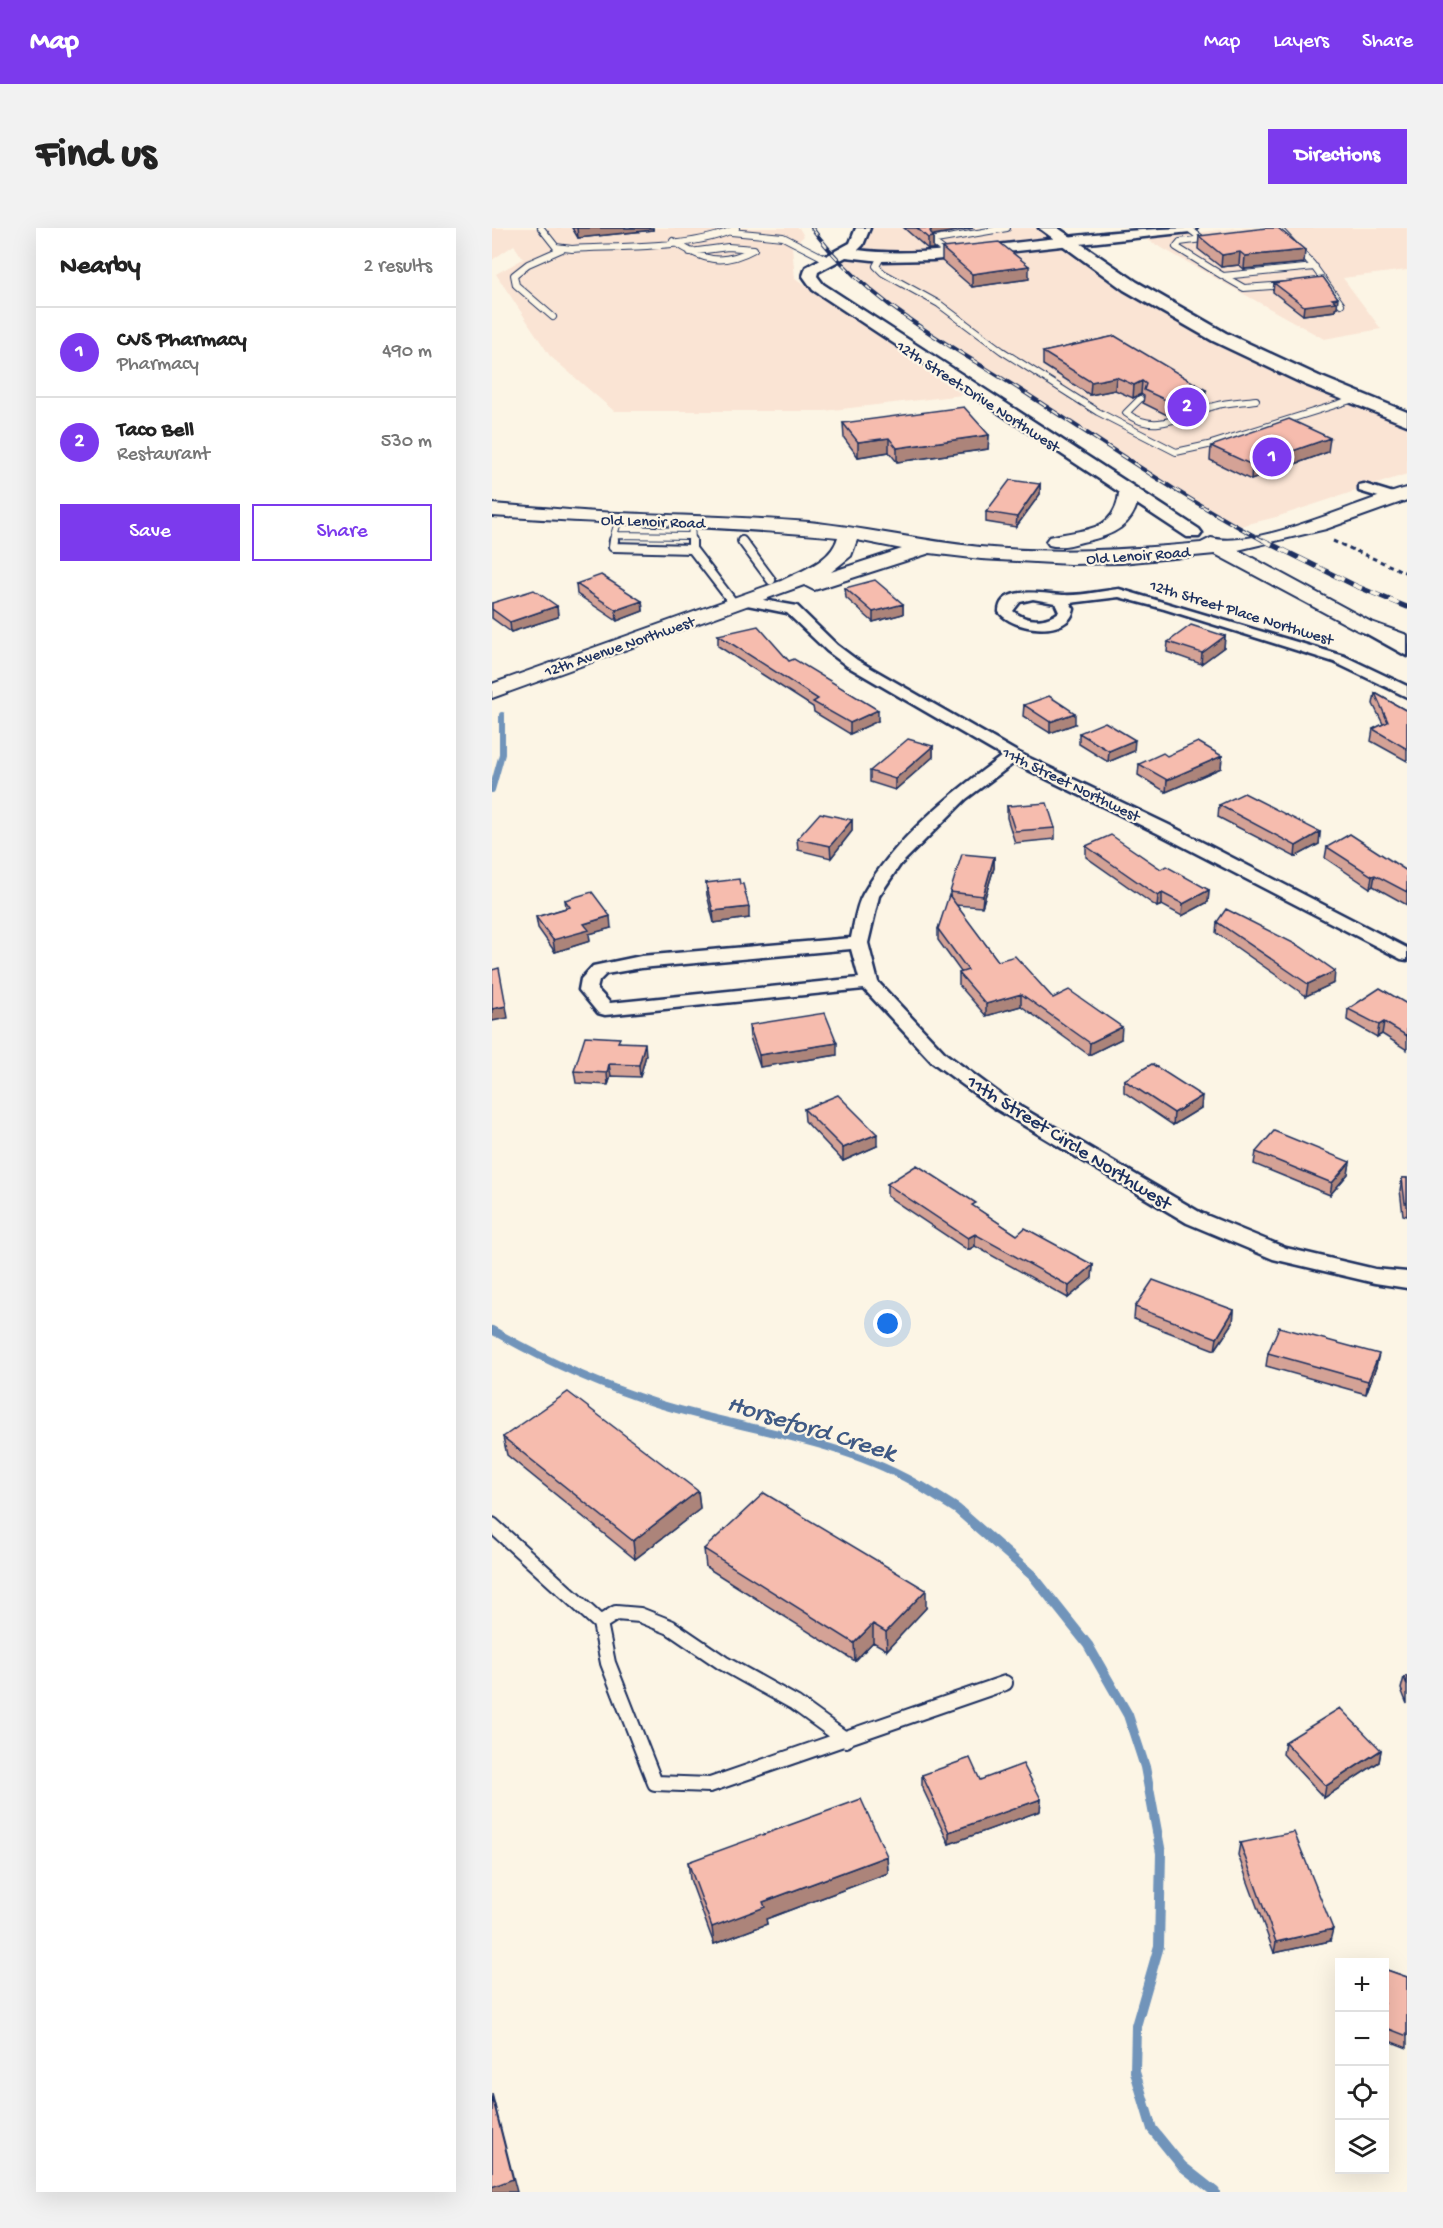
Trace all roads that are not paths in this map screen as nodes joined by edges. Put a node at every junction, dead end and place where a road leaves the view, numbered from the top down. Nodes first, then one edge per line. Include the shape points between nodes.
1 (541, 228) edge
2 (776, 228) edge
3 (863, 228) edge
4 (1007, 228) edge
5 (1047, 228) edge
6 (1189, 228) edge
7 (1278, 228) edge
8 (734, 230) edge
9 (1092, 233) edge
10 (783, 237) junction
11 (1214, 238) edge
12 (1202, 239) junction
13 (673, 241) junction
14 (1064, 242) junction
15 (562, 249) junction
16 (690, 252) junction
17 (843, 252) junction
18 (950, 255) junction
19 (1126, 256) dead end
20 (881, 257) junction
21 (828, 260) junction
22 (1315, 267) junction
23 (1223, 276) junction
24 (1323, 281) junction
25 (1311, 282) edge
26 (1300, 284) edge
27 (1341, 304) dead end
28 (553, 316) dead end
29 (1140, 399) edge
30 (1354, 399) junction
31 (1256, 400) dead end
32 (1372, 406) junction
33 (1407, 419) edge
34 (1407, 424) edge
35 (1407, 474) edge
36 (1364, 488) junction
37 (1129, 493) junction
38 (1343, 495) dead end
39 (1403, 498) edge
40 (492, 510) edge
41 (1289, 513) dead end
42 (617, 527) junction
43 (690, 528) junction
44 (849, 532) junction
45 (1193, 533) junction
46 (1056, 541) junction
47 (742, 542) dead end
48 (811, 543) junction
49 (928, 547) junction
50 (1217, 548) junction
51 (692, 549) junction
52 (771, 580) junction
53 (1060, 600) dead end
54 (741, 603) junction
55 (1364, 626) junction
56 (1407, 642) edge
57 (1407, 651) edge
58 (492, 691) edge
59 (1407, 692) edge
60 (1013, 756) junction
61 (859, 943) junction
62 (1407, 955) edge
63 (869, 983) junction
64 (1407, 1280) edge
65 (492, 1525) edge
66 (600, 1623) junction
67 (1005, 1683) dead end
68 (846, 1740) junction

1 - 15 lane via 551,243
2 - 10 lane
3 - 17 street, 12th Street Drive Northwest via 856,244
4 - 18 lane via 936,240 935,244
5 - 14 highway
6 - 9 street
6 - 12 lane
7 - 22 lane
8 - 10 lane
8 - 13 lane
9 - 14 street
9 - 19 highway
10 - 21 lane
11 - 12 lane
12 - 23 lane via 1180,242 1176,247
13 - 15 lane
13 - 16 lane
14 - 18 street
14 - 30 highway via 1141,292 1237,346
15 - 28 lane via 528,264 514,275 516,285
16 - 16 lane via 709,259 754,249 728,247
17 - 20 street
17 - 21 street, 12th Street Drive Northwest
18 - 20 street
20 - 30 lane via 876,266 883,273 939,304 1002,351 1098,412 1176,452
21 - 37 street, 12th Street Drive Northwest via 811,270 810,276 825,294
22 - 23 lane
22 - 24 lane
23 - 26 lane via 1244,288
24 - 25 lane
24 - 27 lane
29 - 31 lane via 1126,413 1146,424 1161,424 1216,406
30 - 32 highway
32 - 33 highway
32 - 34 highway
35 - 36 main road
36 - 38 main road
36 - 39 street
37 - 45 street, 12th Street Drive Northwest
37 - 46 main road via 1126,512 1112,527 1096,535
39 - 50 main road via 1319,525
40 - 42 main road, Old Lenoir Road
41 - 45 main road, Old Lenoir Road
42 - 43 main road, Old Lenoir Road
42 - 51 lane via 613,547
43 - 48 main road, Old Lenoir Road
43 - 51 lane
44 - 46 main road, Old Lenoir Road via 902,528
44 - 48 main road, Old Lenoir Road
44 - 49 main road, Old Lenoir Road
44 - 54 main road, 12th Avenue Northwest via 844,552 823,568
45 - 46 main road, Old Lenoir Road
45 - 50 main road, 12th Street Drive Northwest
47 - 52 lane
48 - 52 main road, 12th Avenue Northwest
49 - 50 main road, Old Lenoir Road via 1070,558
49 - 54 main road, 12th Avenue Northwest via 795,590
50 - 55 main road, Old Lenoir Road
51 - 54 lane
52 - 54 main road, 12th Avenue Northwest
53 - 59 street, 12th Street Place Northwest via 1119,593 1169,606 1339,659
54 - 58 main road, 12th Avenue Northwest
54 - 60 street, 11th Street Northwest via 792,609 852,663
55 - 56 main road, Old Lenoir Road
55 - 57 street
60 - 61 street, 11th Street Circle Northwest via 960,795 894,861 870,896
60 - 62 street, 11th Street Northwest
61 - 63 street, 11th Street Circle Northwest
61 - 63 street via 640,962 600,970 590,979 588,990 605,1009
63 - 64 street, 11th Street Circle Northwest via 939,1058 1000,1103 1194,1218 1281,1254
65 - 66 lane
66 - 68 lane via 616,1613 640,1615 670,1627 723,1663 795,1703
66 - 68 lane via 608,1663 655,1784 710,1785
67 - 68 lane

